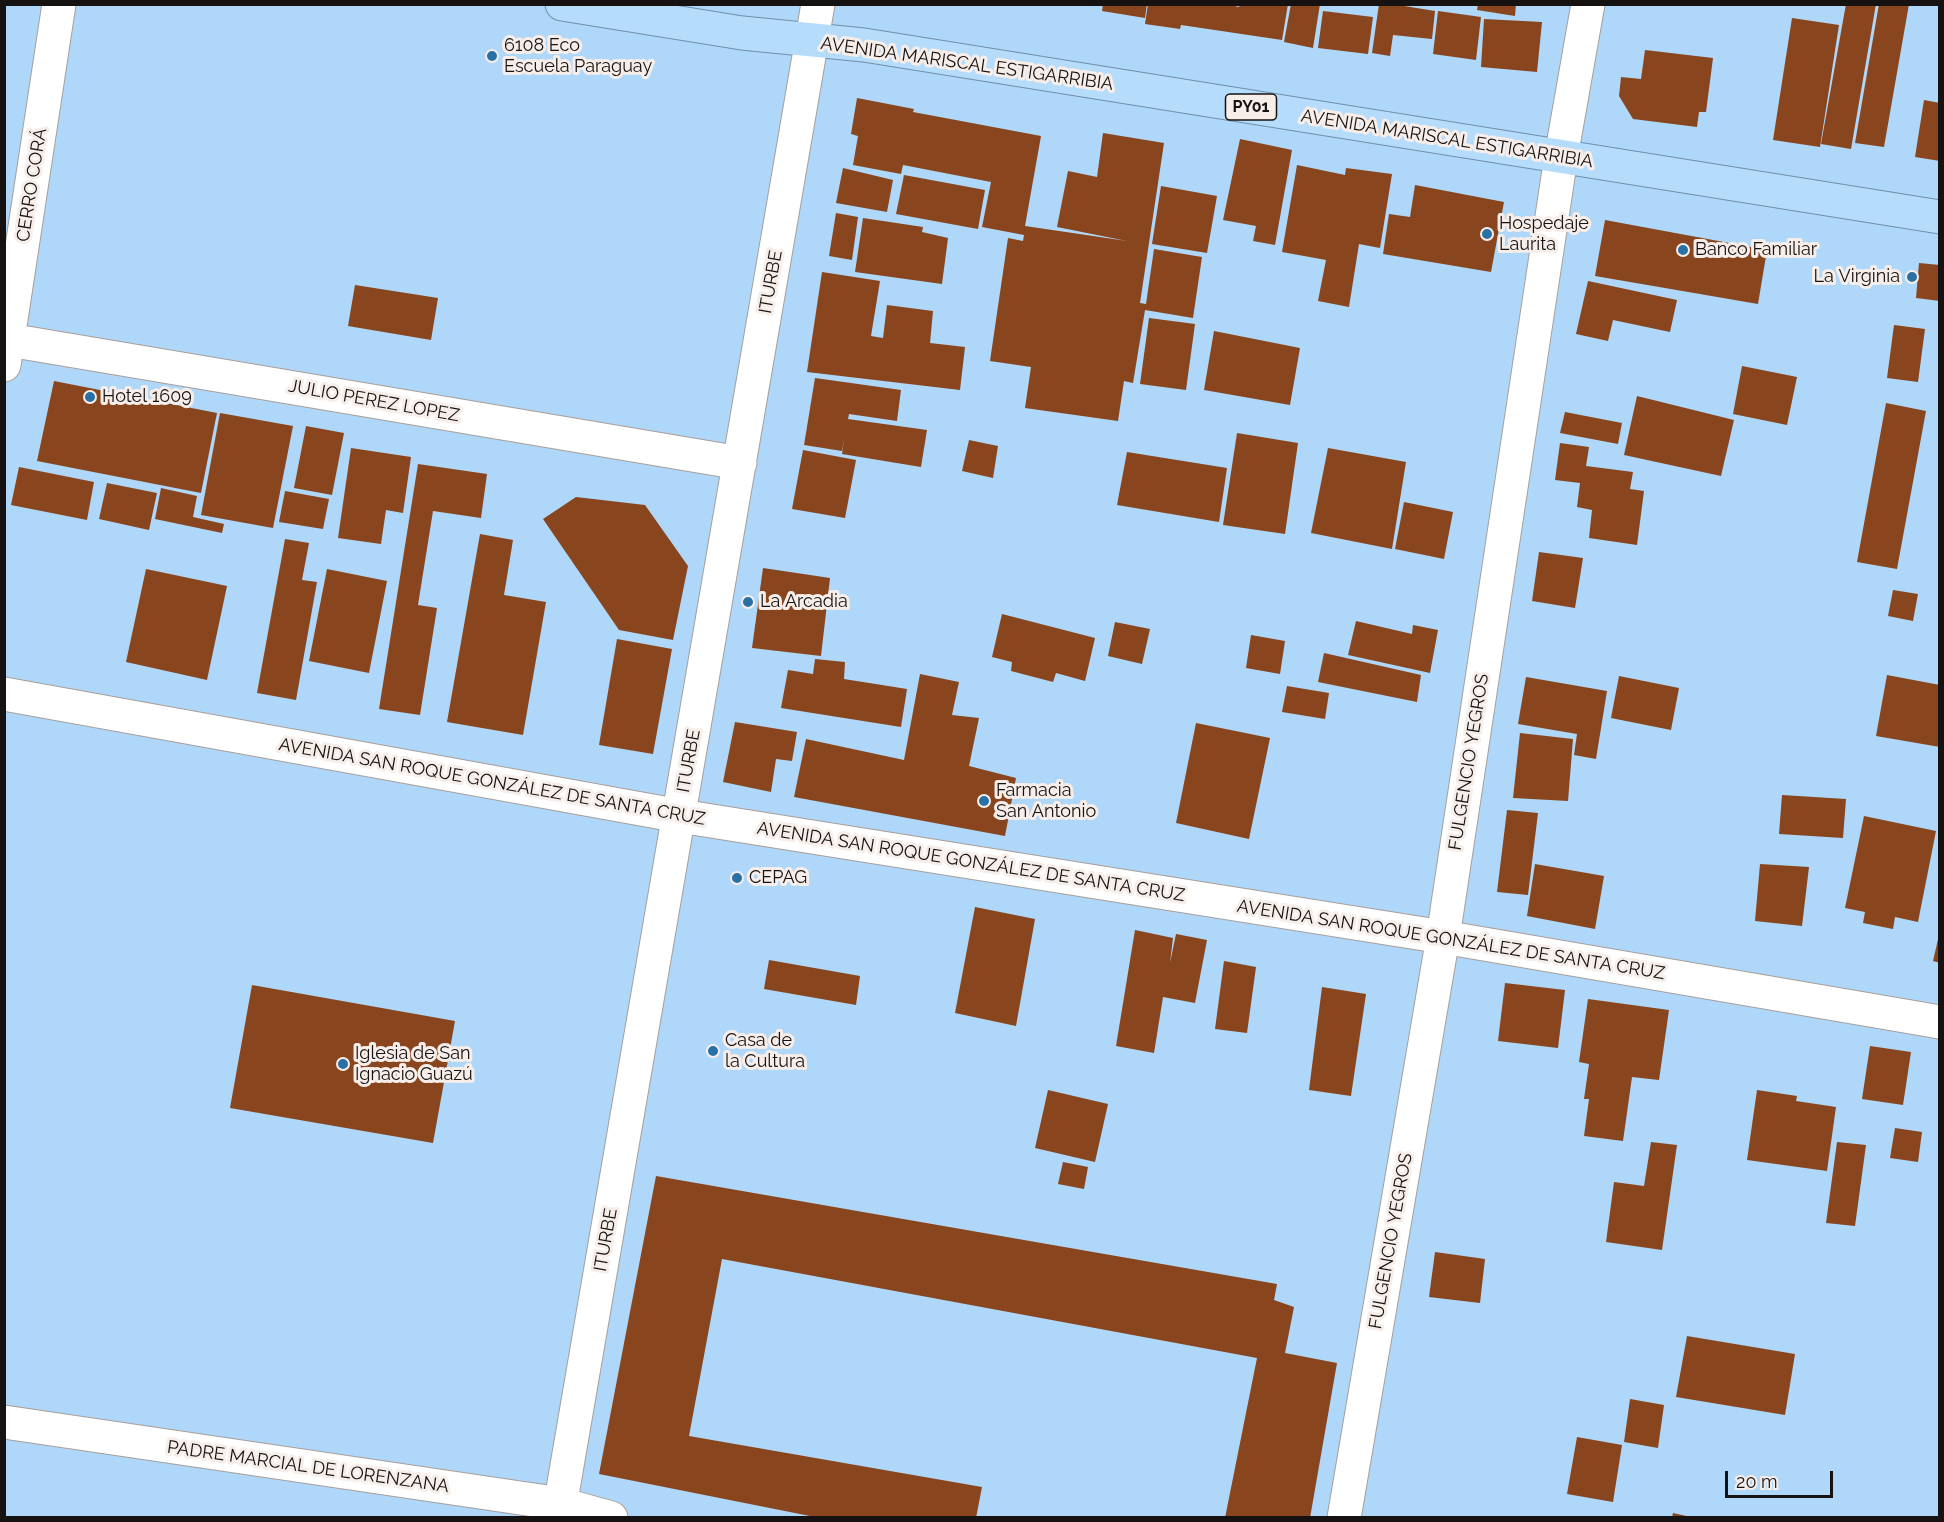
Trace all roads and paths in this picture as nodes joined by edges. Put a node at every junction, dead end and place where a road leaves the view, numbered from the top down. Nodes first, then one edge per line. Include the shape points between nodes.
1 (59, 4) edge
2 (562, 4) edge
3 (818, 4) edge
4 (1588, 4) edge
5 (812, 41) junction
6 (1561, 157) junction
7 (1940, 217) edge
8 (7, 352) edge
9 (740, 463) junction
10 (4, 694) edge
11 (680, 816) junction
12 (1443, 937) junction
13 (1940, 1022) edge
14 (4, 1422) edge
15 (560, 1511) edge
16 (611, 1518) edge
17 (1344, 1518) edge

1 - 8 street, CERRO CORÁ
2 - 5 highway, AVENIDA MARISCAL ESTIGARRIBIA / PY01 via 696,27
3 - 5 street, ITURBE
4 - 6 street, FULGENCIO YEGROS
5 - 6 highway, AVENIDA MARISCAL ESTIGARRIBIA / PY01 via 875,47
5 - 9 street, ITURBE
6 - 7 highway, AVENIDA MARISCAL ESTIGARRIBIA / PY01
6 - 12 street, FULGENCIO YEGROS
8 - 9 street, JULIO PEREZ LOPEZ
9 - 11 street, ITURBE
10 - 11 street, AVENIDA SAN ROQUE GONZÁLEZ DE SANTA CRUZ
11 - 12 street, AVENIDA SAN ROQUE GONZÁLEZ DE SANTA CRUZ
11 - 15 street, ITURBE
12 - 13 street, AVENIDA SAN ROQUE GONZÁLEZ DE SANTA CRUZ
12 - 17 street, FULGENCIO YEGROS
14 - 15 street, PADRE MARCIAL DE LORENZANA
15 - 16 street, PADRE MARCIAL DE LORENZANA

